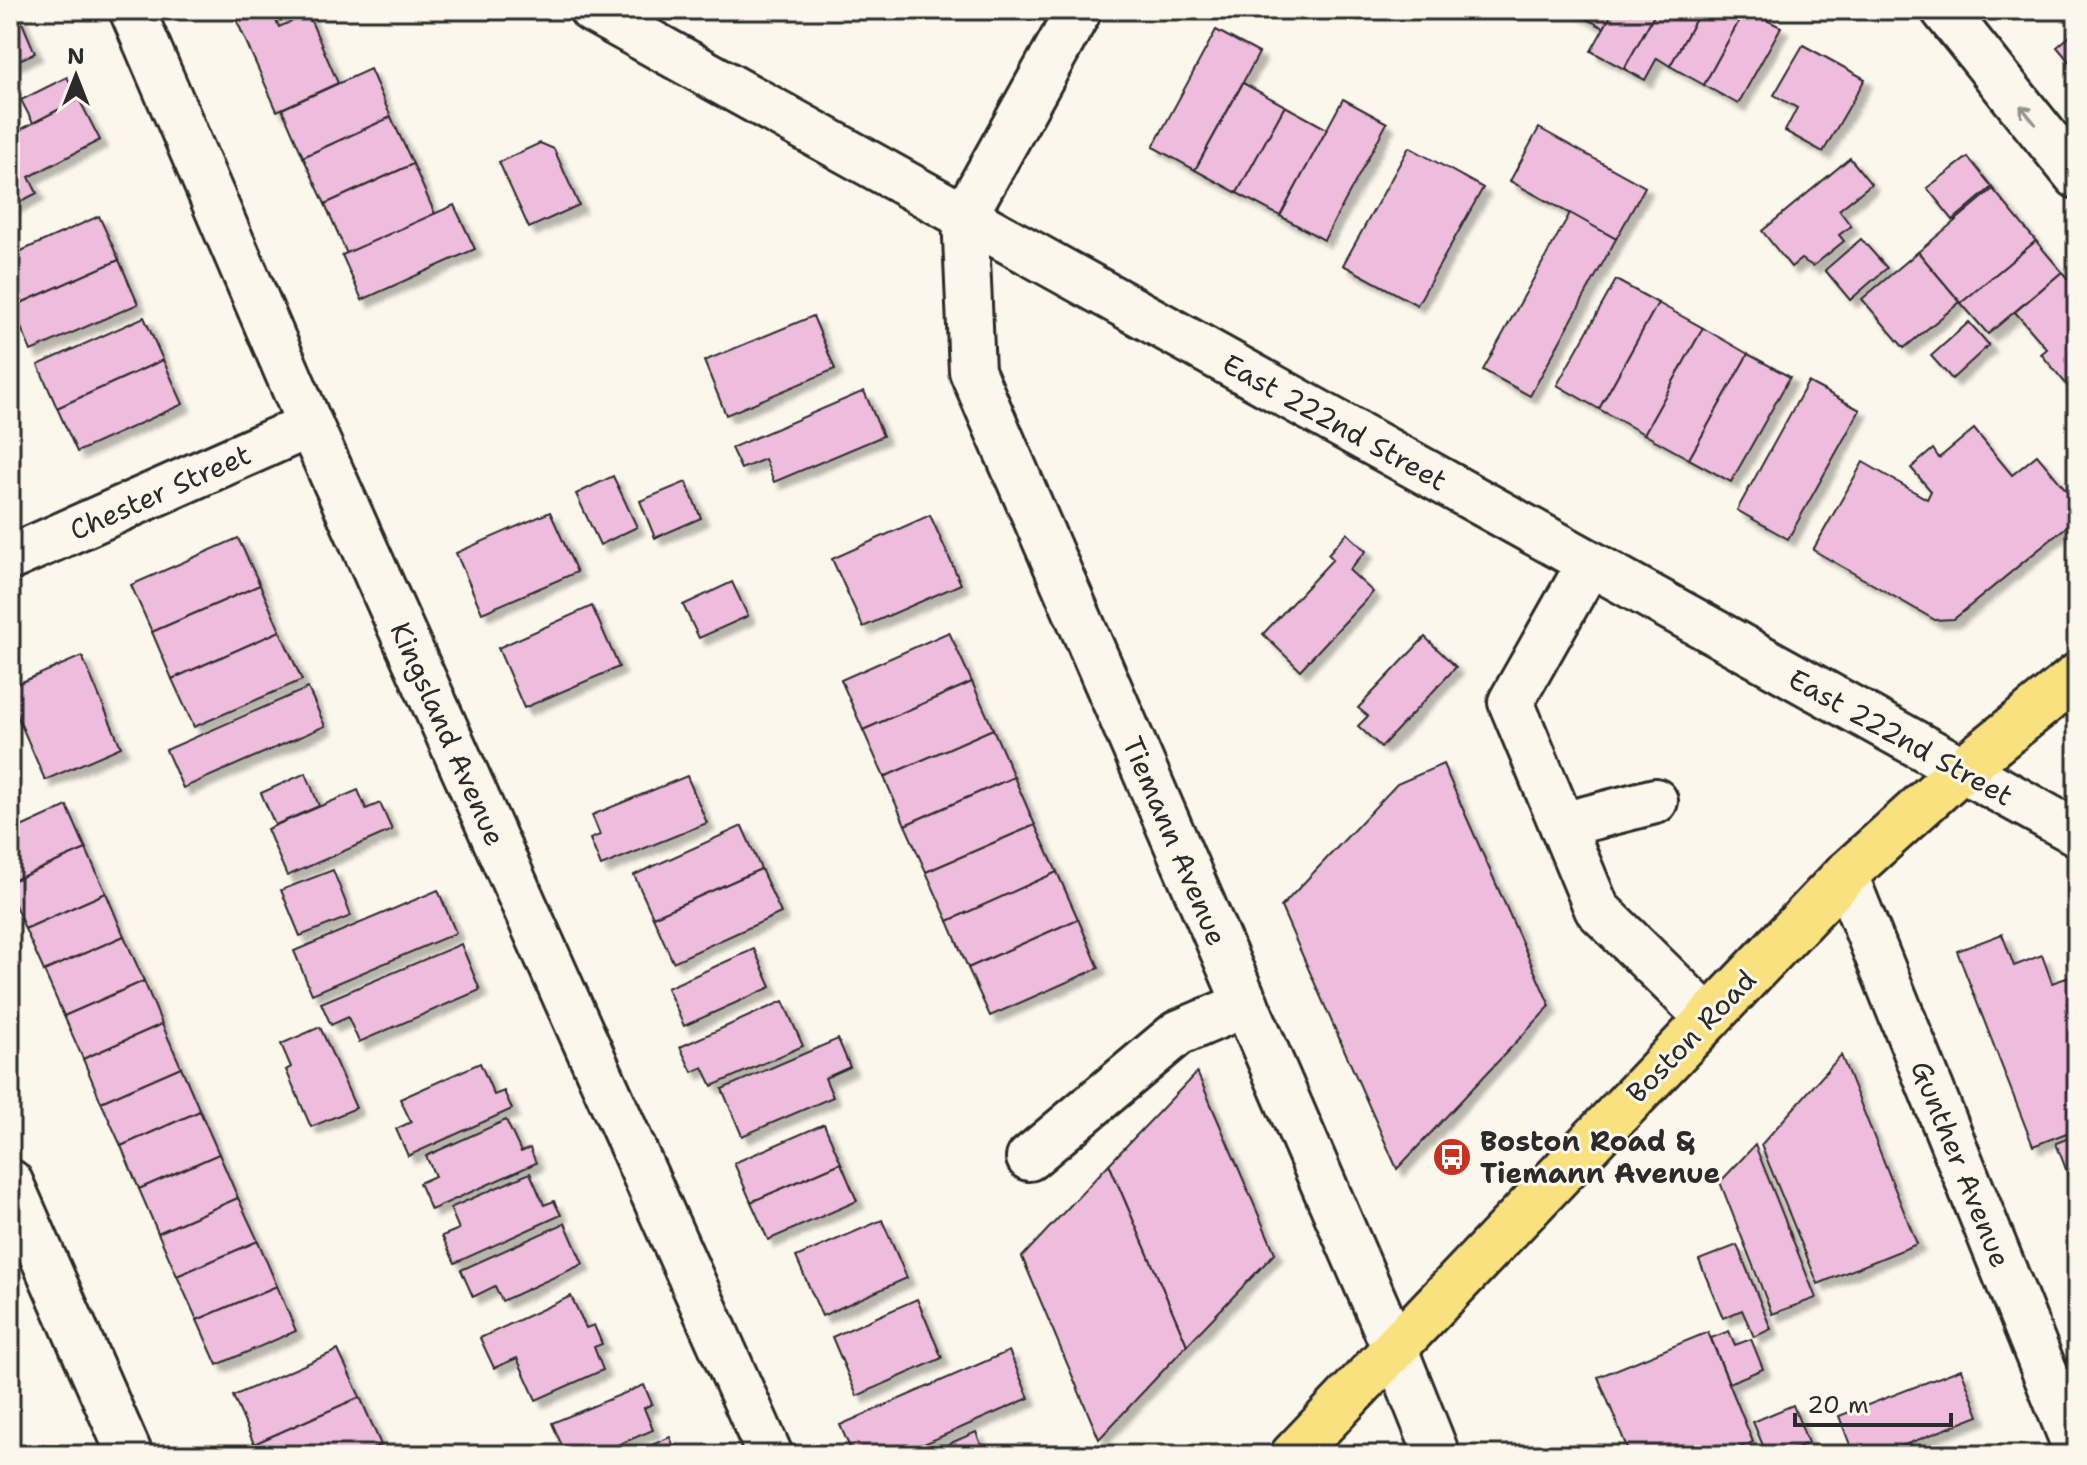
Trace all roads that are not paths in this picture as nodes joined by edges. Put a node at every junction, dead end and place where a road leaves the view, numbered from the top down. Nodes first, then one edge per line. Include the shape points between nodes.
1 (132, 10) edge
2 (592, 10) edge
3 (1079, 10) edge
4 (1944, 10) edge
5 (2077, 176) edge
6 (965, 215) junction
7 (310, 425) junction
8 (10, 558) edge
9 (1589, 564) junction
10 (2077, 676) edge
11 (1960, 771) junction
12 (1655, 801) dead end
13 (1562, 825) junction
14 (2077, 833) edge
15 (1845, 875) junction
16 (1246, 1004) junction
17 (1708, 1018) junction
18 (1029, 1158) dead end
19 (10, 1182) edge
20 (1394, 1347) junction
21 (2077, 1452) edge
22 (130, 1455) edge
23 (770, 1455) edge
24 (1293, 1455) edge
25 (1437, 1455) edge

1 - 7 street, Kingsland Avenue
2 - 6 street, East 222nd Street
3 - 6 street
5 -> 4 street
6 - 9 street, East 222nd Street
6 - 16 street, Tiemann Avenue via 972,371
7 - 8 street, Chester Street
7 - 23 street, Kingsland Avenue
9 - 11 street, East 222nd Street
9 - 13 street via 1511,702
10 - 11 main road, Boston Road
11 - 14 street, East 222nd Street
11 - 15 main road, Boston Road
12 - 13 street
13 - 17 street via 1597,909
15 - 17 main road, Boston Road
15 - 21 street, Gunther Avenue
16 - 18 street via 1178,1033
16 - 20 street, Tiemann Avenue
17 - 20 main road, Boston Road
19 - 22 street
20 - 24 main road, Boston Road
20 - 25 street, Tiemann Avenue

